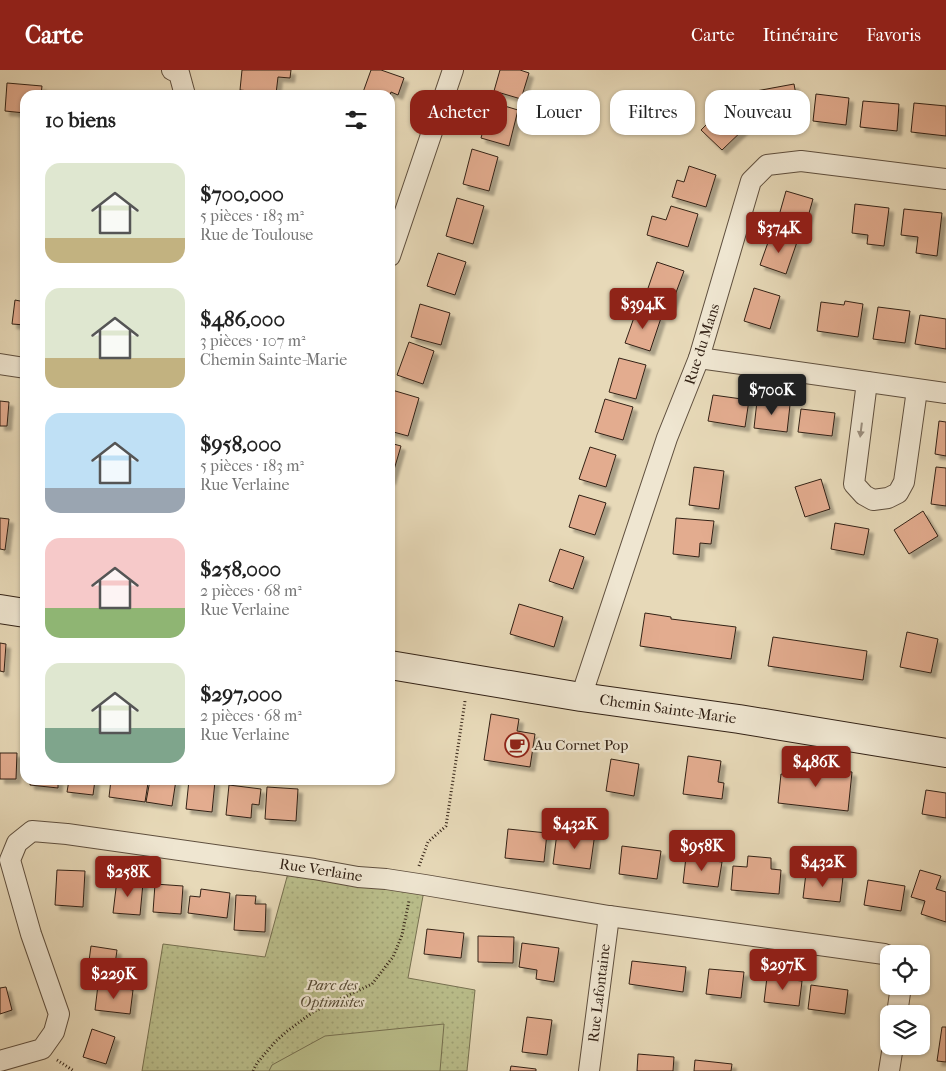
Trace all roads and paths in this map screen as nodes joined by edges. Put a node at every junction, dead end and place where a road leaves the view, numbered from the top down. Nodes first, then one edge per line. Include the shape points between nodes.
1 (172, 70) edge
2 (453, 70) edge
3 (184, 90) edge
4 (946, 179) edge
5 (395, 241) edge
6 (699, 358) junction
7 (0, 364) edge
8 (20, 367) edge
9 (867, 382) junction
10 (917, 390) junction
11 (946, 393) edge
12 (0, 609) edge
13 (20, 612) edge
14 (395, 666) edge
15 (469, 678) junction
16 (581, 696) junction
17 (946, 753) edge
18 (413, 883) junction
19 (609, 916) junction
20 (880, 953) edge
21 (892, 1055) edge
22 (0, 1061) edge
23 (253, 1071) edge
24 (589, 1071) edge
25 (889, 1071) edge

1 - 3 street via 179,73
2 - 5 street
4 - 6 street, Rue du Mans via 801,160 767,165 751,181
6 - 9 street
6 - 16 street, Rue du Mans via 667,438
7 - 8 street
9 - 10 street
9 -> 10 street via 854,484 873,500 898,493 904,482
10 - 11 street
12 - 13 street
14 - 15 street, Chemin Sainte-Marie
15 - 16 street, Chemin Sainte-Marie
15 - 18 path via 446,826 428,842
16 - 17 street, Chemin Sainte-Marie
18 - 19 street, Rue Verlaine
18 - 22 street, Rue Verlaine via 32,830 17,843 10,860 59,1014 54,1032 42,1050
18 - 23 path via 402,935 393,956 372,984 313,1012 275,1042
19 - 20 street, Rue Verlaine
19 - 24 street, Rue Lafontaine
21 - 25 street

